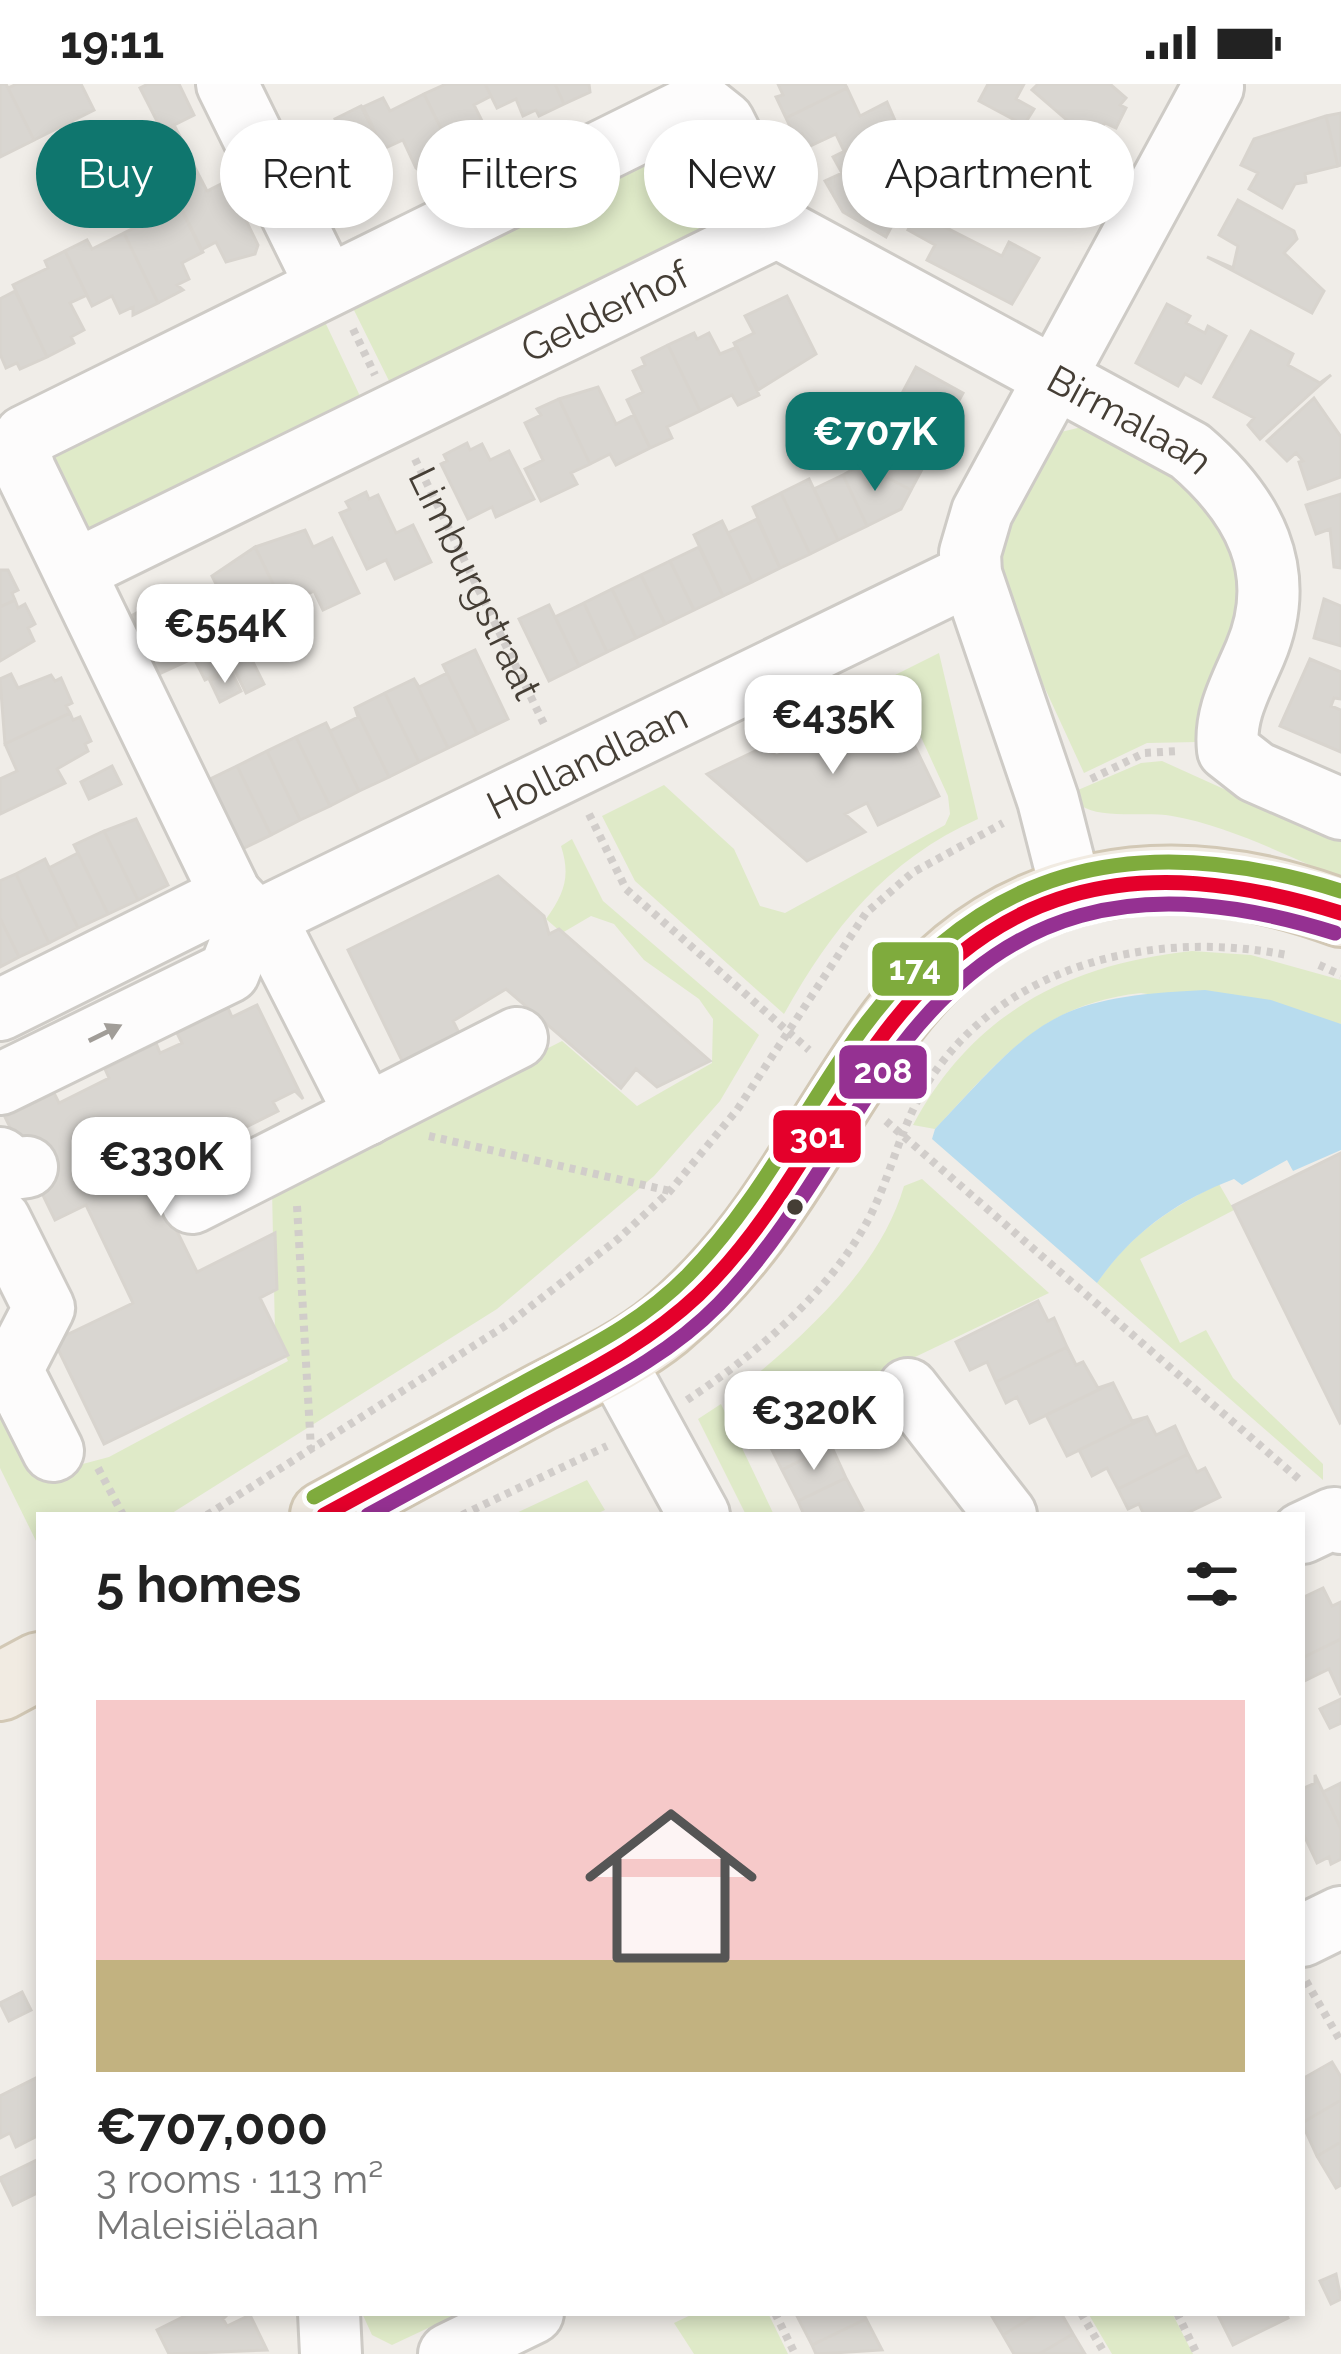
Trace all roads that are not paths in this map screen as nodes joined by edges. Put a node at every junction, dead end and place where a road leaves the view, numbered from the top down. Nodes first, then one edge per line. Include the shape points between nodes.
1 (227, 84) edge
2 (1216, 85) edge
3 (674, 120) edge
4 (722, 120) edge
5 (644, 134) edge
6 (775, 228) edge
7 (779, 228) edge
8 (326, 285) junction
9 (1055, 377) junction
10 (74, 571) junction
11 (971, 574) junction
12 (1341, 809) edge
13 (1071, 890) junction
14 (236, 910) junction
15 (1341, 913) edge
16 (0, 1010) edge
17 (517, 1038) dead end
18 (0, 1084) edge
19 (366, 1114) junction
20 (192, 1203) dead end
21 (0, 1220) edge
22 (613, 1358) junction
23 (908, 1389) dead end
24 (53, 1451) dead end
25 (329, 1512) edge
26 (697, 1512) edge
27 (1004, 1512) edge
28 (36, 1668) edge
29 (0, 1687) edge
30 (1341, 1917) edge
31 (1305, 1935) edge
32 (329, 2316) edge
33 (525, 2330) edge
34 (331, 2354) edge
35 (449, 2354) edge

1 - 8 street
2 - 9 street
3 - 4 street via 704,106
5 - 8 street
6 - 10 street, Gelderhof
7 - 9 street, Birmalaan
8 - 10 street via 25,436 25,470
9 - 11 street via 982,512
9 - 12 street, Birmalaan via 1190,451 1253,519 1269,561 1268,613 1225,724 1228,749 1256,772
10 - 14 street
11 - 13 street
11 - 14 street, Hollandlaan via 566,770
13 - 15 main road via 1126,880 1217,881
13 - 22 main road via 995,924 938,968 893,1021 784,1196 664,1325
14 - 16 street, Hollandlaan
18 -> 14 street via 229,972
14 - 19 street
17 - 19 street
19 - 20 street
21 - 24 street via 44,1307 13,1370
22 - 25 main road
22 - 26 street
23 - 27 street
28 - 29 main road
30 - 31 street
32 - 34 street
33 - 35 street

